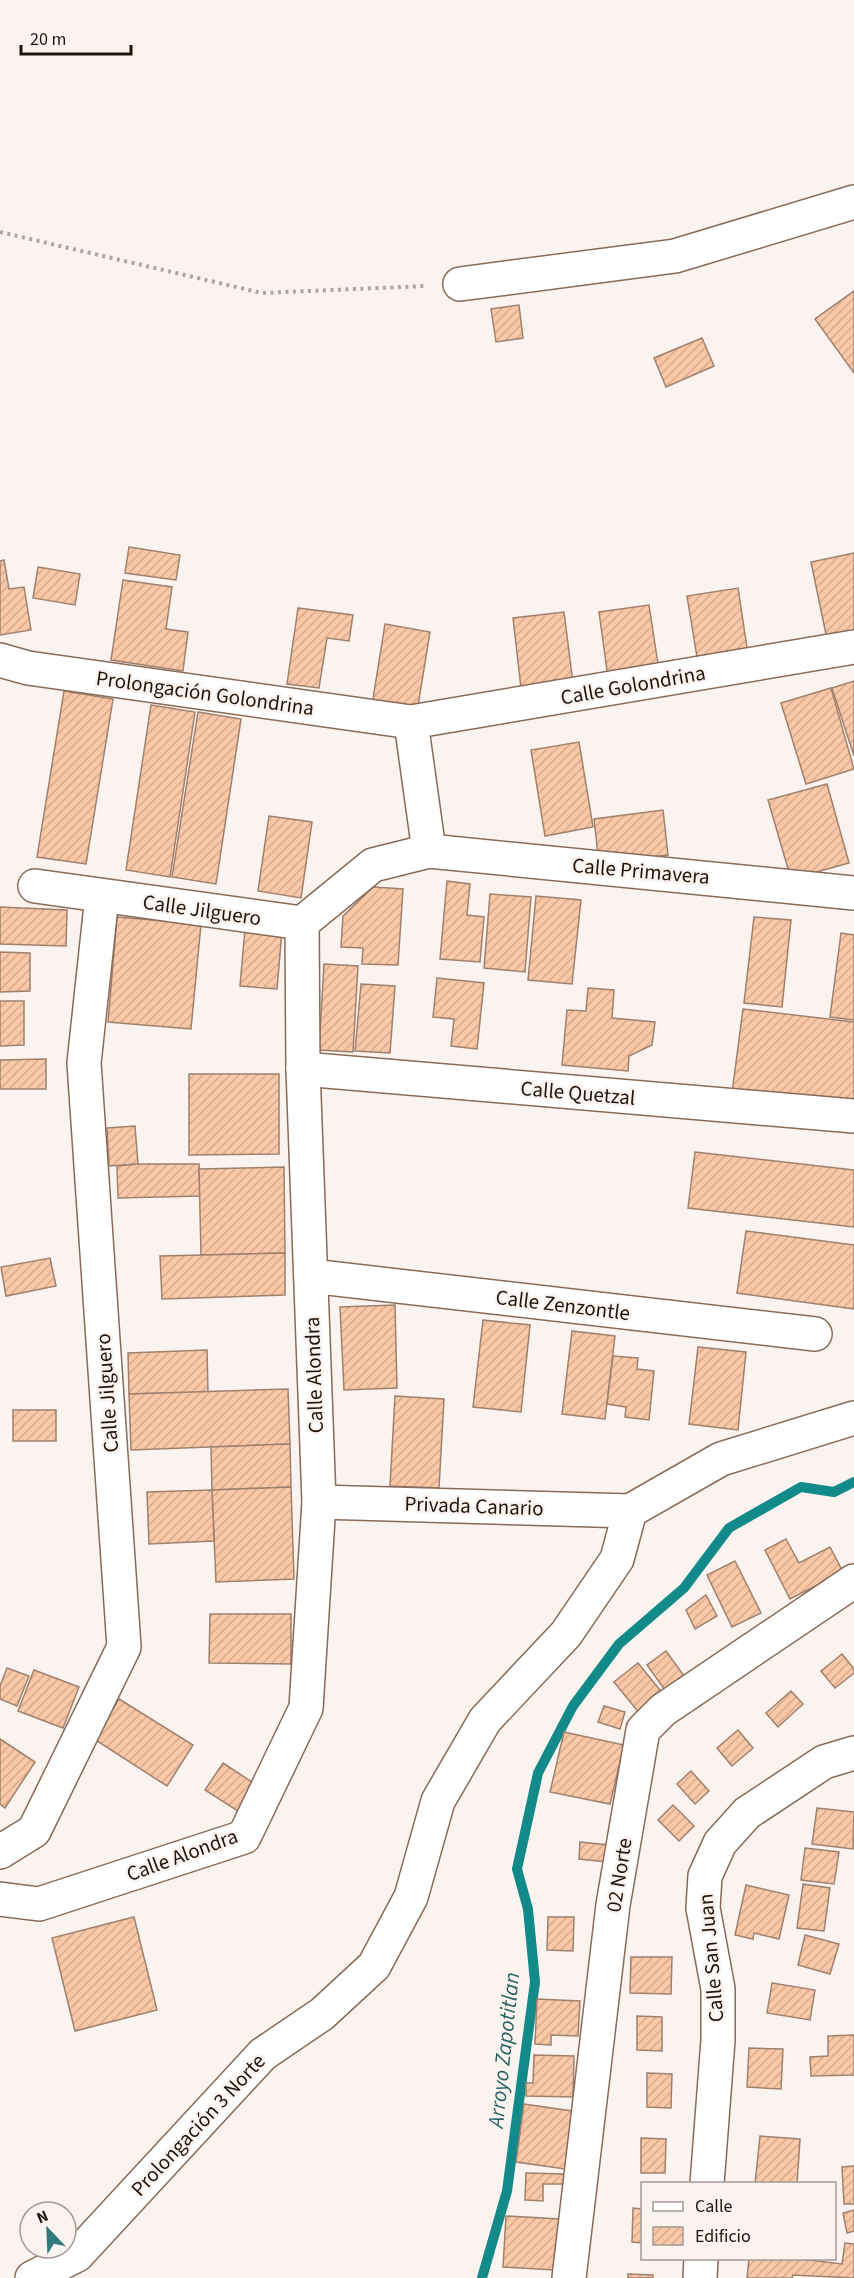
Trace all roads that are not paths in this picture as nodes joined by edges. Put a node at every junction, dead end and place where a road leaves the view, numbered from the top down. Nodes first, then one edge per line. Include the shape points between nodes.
1 (854, 202) edge
2 (460, 284) road end
3 (854, 647) edge
4 (0, 660) edge
5 (411, 722) junction
6 (429, 851) junction
7 (854, 871) edge
8 (35, 886) dead end
9 (810, 887) junction
10 (854, 893) edge
11 (102, 896) junction
12 (302, 923) junction
13 (303, 1069) junction
14 (854, 1116) edge
15 (311, 1276) junction
16 (815, 1334) dead end
17 (854, 1418) edge
18 (319, 1502) junction
19 (630, 1511) junction
20 (854, 1581) edge
21 (854, 1753) edge
22 (0, 1852) edge
23 (0, 1899) edge
24 (707, 2182) edge
25 (701, 2260) edge
26 (32, 2278) edge
27 (569, 2278) edge
28 (700, 2278) edge

1 - 2 street via 675,256
3 - 5 street, Calle Golondrina
4 - 5 street, Prolongación Golondrina via 28,668
5 - 6 street
6 - 9 street, Calle Primavera
6 - 12 street via 373,865
7 - 9 street
8 - 11 street, Calle Jilguero
9 - 10 street, Calle Primavera
11 - 12 street, Calle Jilguero
11 - 22 street, Calle Jilguero via 84,1063 124,1647 34,1831
12 - 13 street, Calle Alondra
13 - 14 street, Calle Quetzal
13 - 15 street, Calle Alondra
15 - 16 street, Calle Zenzontle
15 - 18 street, Calle Alondra
17 - 19 street via 721,1459
18 - 19 street, Privada Canario
18 - 23 street, Calle Alondra via 306,1708 244,1837 39,1904
19 - 26 street, Prolongación 3 Norte via 617,1559 566,1634 485,1720 438,1802 411,1897 374,1966 322,2014 263,2054 77,2255
20 - 27 street, 02 Norte via 663,1710 643,1730 614,1905
21 - 24 street, Calle San Juan via 824,1762 747,1813 720,1843 705,1876 703,1908 718,1989
25 - 28 street

